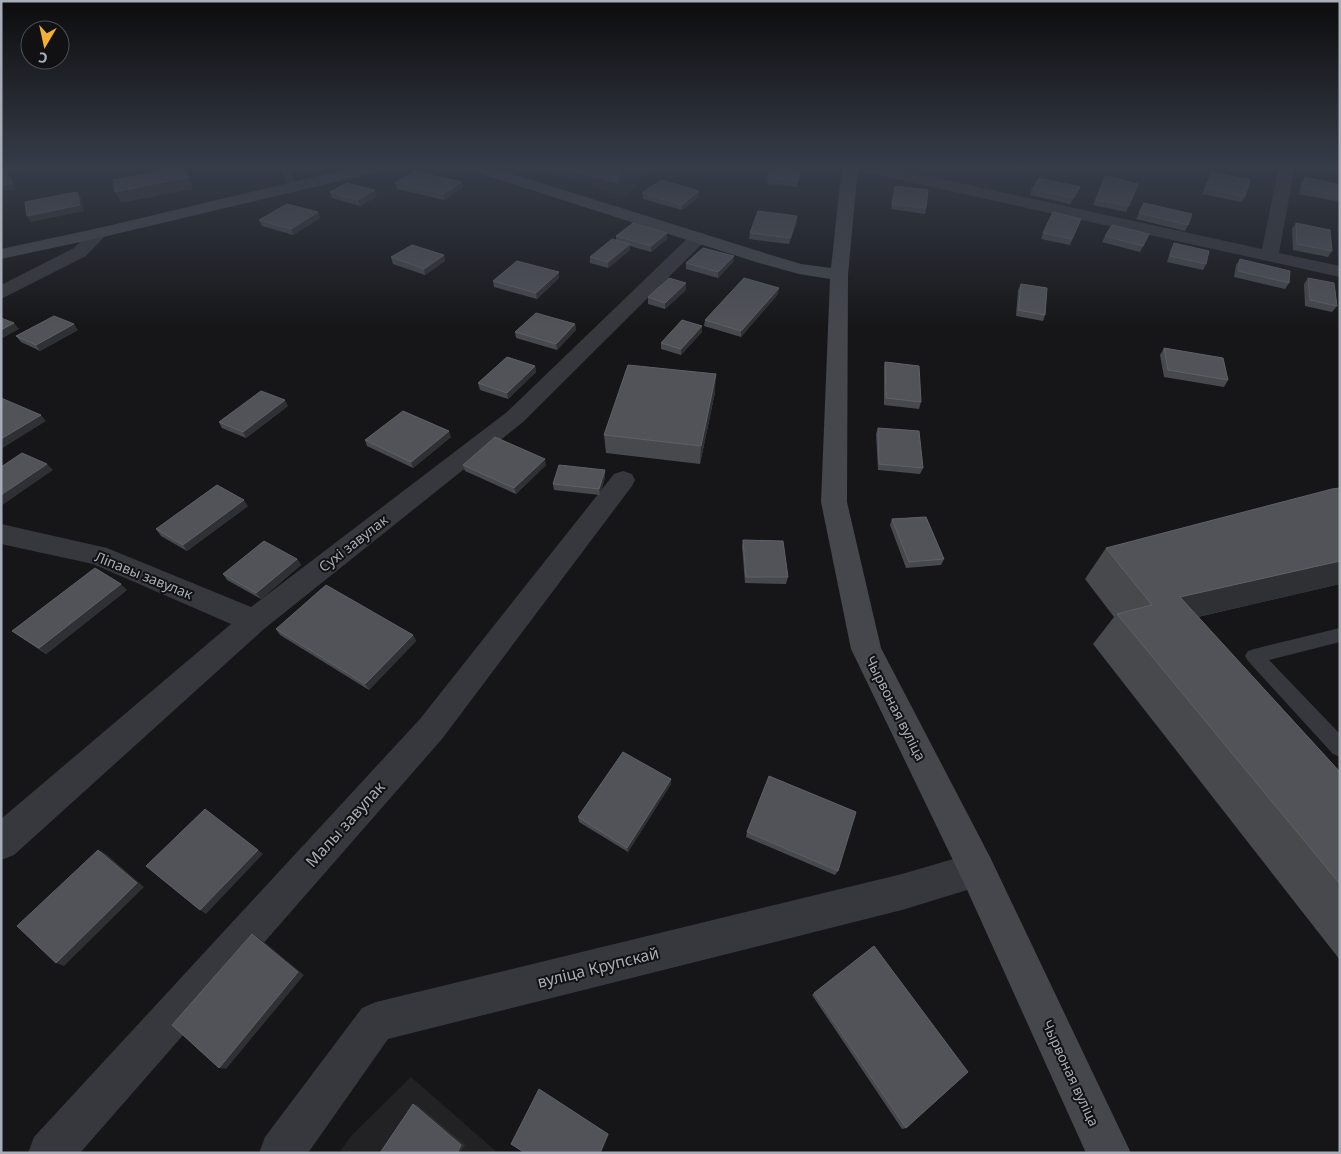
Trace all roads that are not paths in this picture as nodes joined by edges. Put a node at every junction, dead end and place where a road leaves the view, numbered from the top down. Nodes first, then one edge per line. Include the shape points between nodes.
1 (155, 220) edge
2 (641, 220) edge
3 (844, 220) edge
4 (1102, 220) edge
5 (1276, 220) edge
6 (99, 233) junction
7 (698, 238) junction
8 (1, 254) edge
9 (1269, 257) junction
10 (1340, 272) edge
11 (838, 275) junction
12 (1, 293) edge
13 (623, 480) dead end
14 (1, 534) edge
15 (254, 620) junction
16 (1340, 635) edge
17 (1340, 748) edge
18 (1, 842) edge
19 (977, 870) junction
20 (50, 1153) edge
21 (281, 1153) edge
22 (1109, 1153) edge

1 - 6 main road
2 - 7 main road
3 - 11 main road, Чырвоная вуліца
4 - 9 street
5 - 9 street
6 - 8 main road
6 - 12 street via 80,252
7 - 11 main road via 799,269
7 - 15 street, Сухі завулак via 515,417
9 - 10 street
11 - 19 main road, Чырвоная вуліца via 834,502 866,650
13 - 20 street, Малы завулак via 431,729
14 - 15 street, Ліпавы завулак via 98,555
15 - 18 street, Сухі завулак
16 - 17 lane via 1254,656
19 - 21 street, вуліца Крупскай via 902,892 376,1022
19 - 22 main road, Чырвоная вуліца

